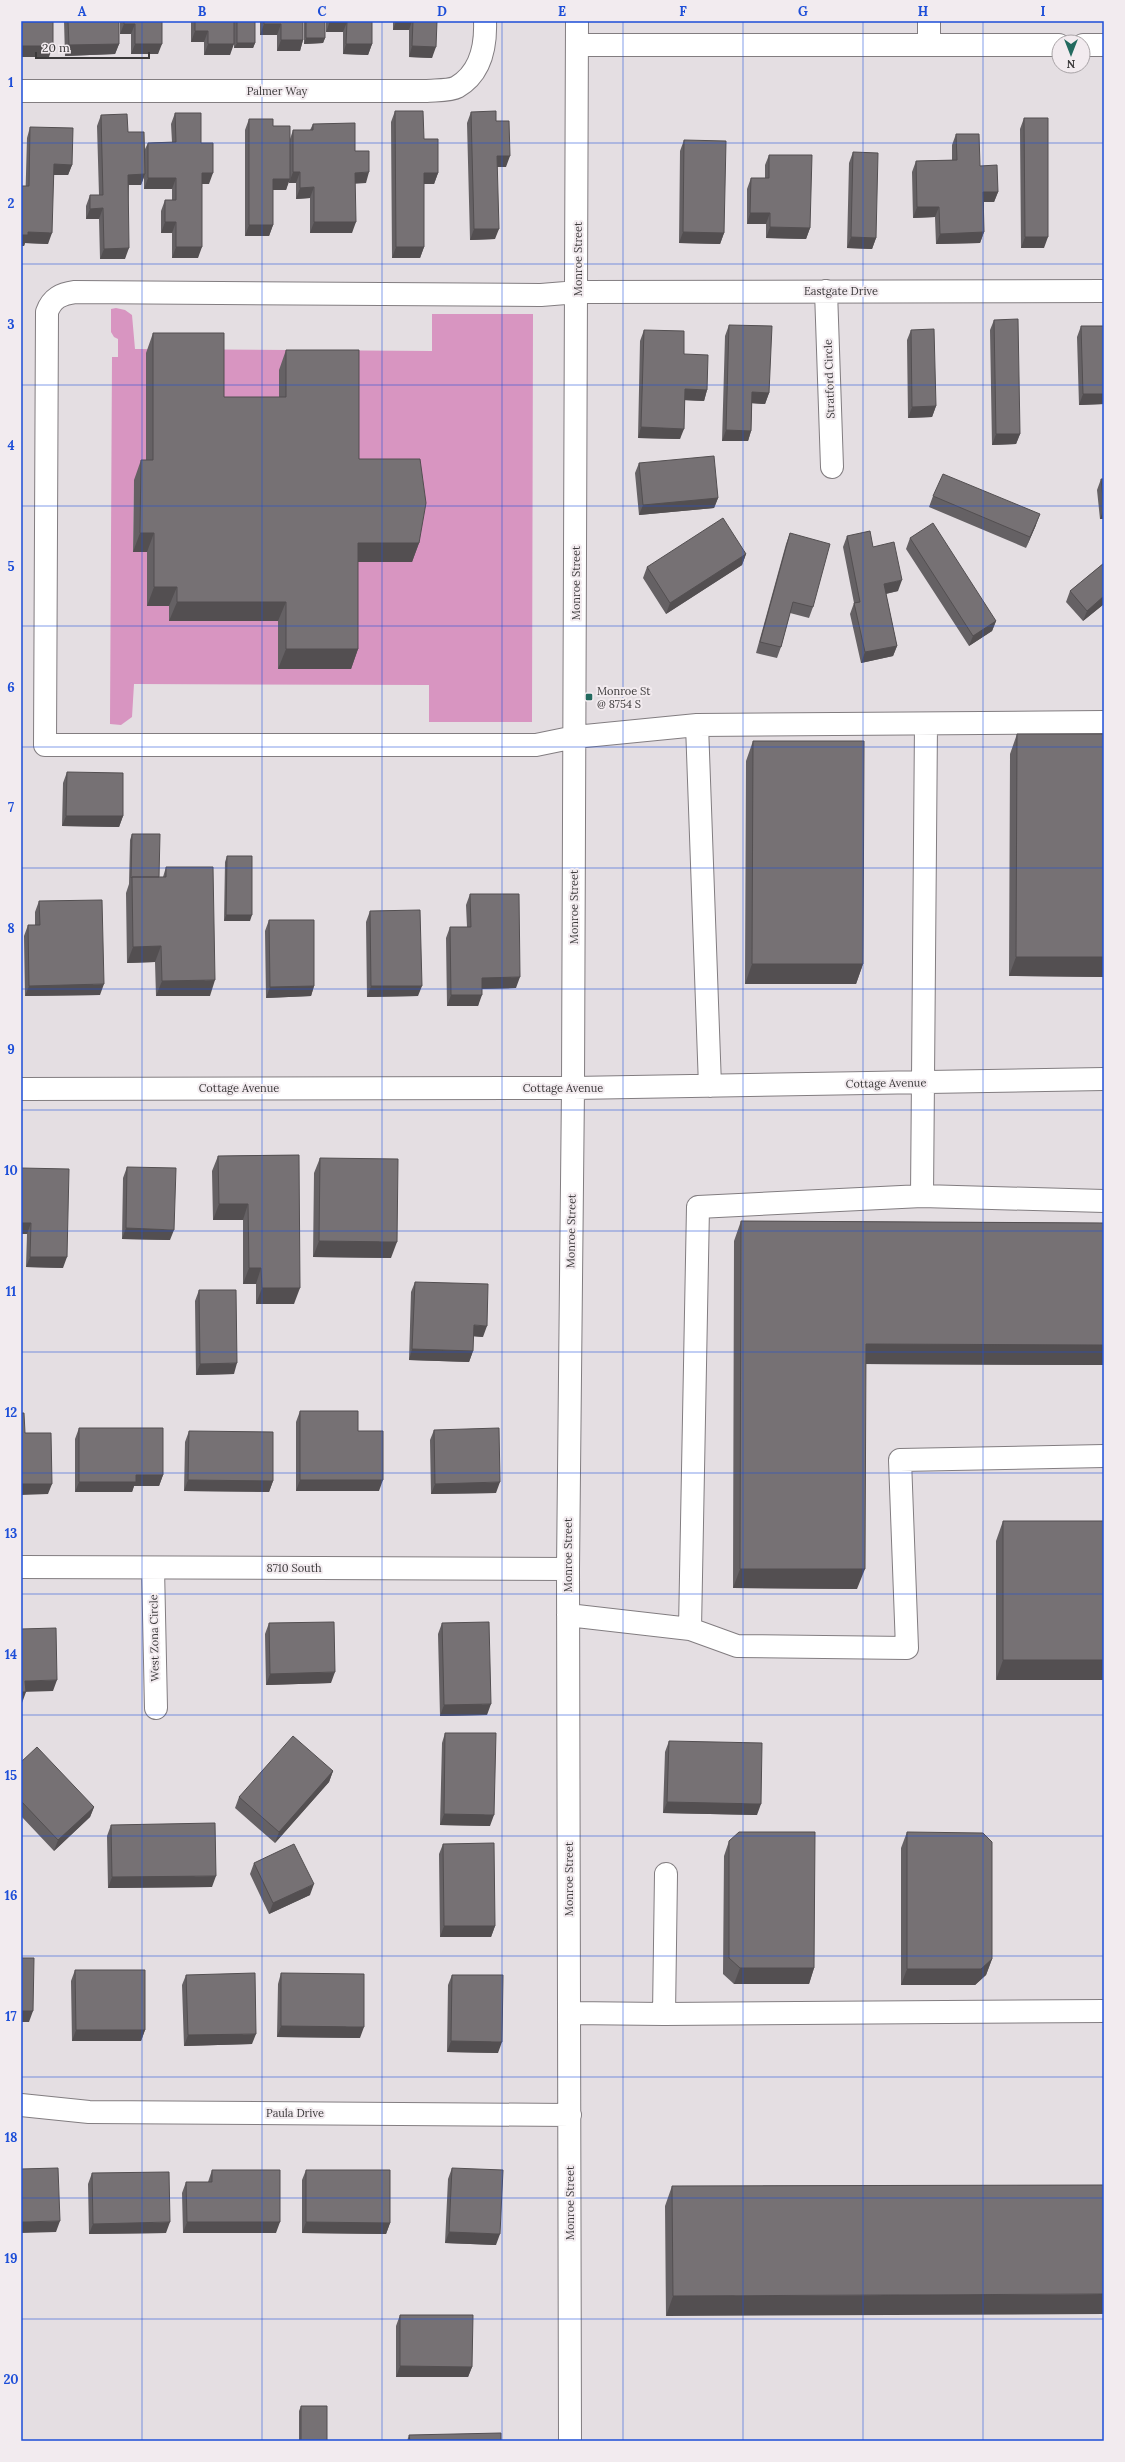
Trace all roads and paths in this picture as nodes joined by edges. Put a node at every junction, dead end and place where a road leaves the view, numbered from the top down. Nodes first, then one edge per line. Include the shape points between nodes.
1 (485, 21) edge
2 (577, 21) edge
3 (929, 21) edge
4 (577, 45) junction
5 (929, 45) junction
6 (1051, 45) edge
7 (1091, 45) edge
8 (1104, 45) edge
9 (21, 91) edge
10 (1104, 291) edge
11 (578, 292) junction
12 (826, 292) junction
13 (832, 467) dead end
14 (1104, 722) edge
15 (926, 724) junction
16 (697, 726) junction
17 (575, 737) junction
18 (1104, 1079) edge
19 (924, 1082) junction
20 (710, 1086) junction
21 (573, 1088) junction
22 (21, 1089) edge
23 (922, 1196) junction
24 (1104, 1201) edge
25 (1104, 1456) edge
26 (21, 1567) edge
27 (153, 1568) junction
28 (568, 1569) junction
29 (568, 1615) junction
30 (690, 1629) junction
31 (156, 1708) dead end
32 (666, 1874) dead end
33 (1104, 2011) edge
34 (570, 2013) junction
35 (664, 2014) junction
36 (21, 2105) edge
37 (570, 2115) junction
38 (570, 2441) edge

1 - 9 street, Palmer Way via 486,38 478,67 456,88 426,91
2 - 4 street, Monroe Street
3 - 5 street
4 - 5 street
4 - 11 street, Monroe Street
5 - 6 street
7 - 8 street
10 - 12 street, Eastgate Drive
11 - 12 street, Eastgate Drive
11 - 17 street, Monroe Street
11 - 17 street, Eastgate Drive via 533,295 75,292 58,296 50,303 47,312 45,745 536,745
12 - 13 street, Stratford Circle
14 - 15 street
15 - 16 street
15 - 19 street
16 - 17 street
16 - 20 street
17 - 21 street, Monroe Street
18 - 19 street, Cottage Avenue
19 - 20 street, Cottage Avenue
19 - 23 street
20 - 21 street, Cottage Avenue
21 - 22 street, Cottage Avenue
21 - 28 street, Monroe Street
23 - 24 street
23 - 30 street via 698,1206
25 - 30 street via 900,1460 907,1648 738,1646
26 - 27 street, 8710 South
27 - 28 street, 8710 South
27 - 31 street, West Zona Circle
28 - 29 street, Monroe Street
29 - 30 street
29 - 34 street, Monroe Street
32 - 35 street
33 - 35 street
34 - 35 street
34 - 37 street, Monroe Street
36 - 37 street, Paula Drive via 89,2112
37 - 38 street, Monroe Street

